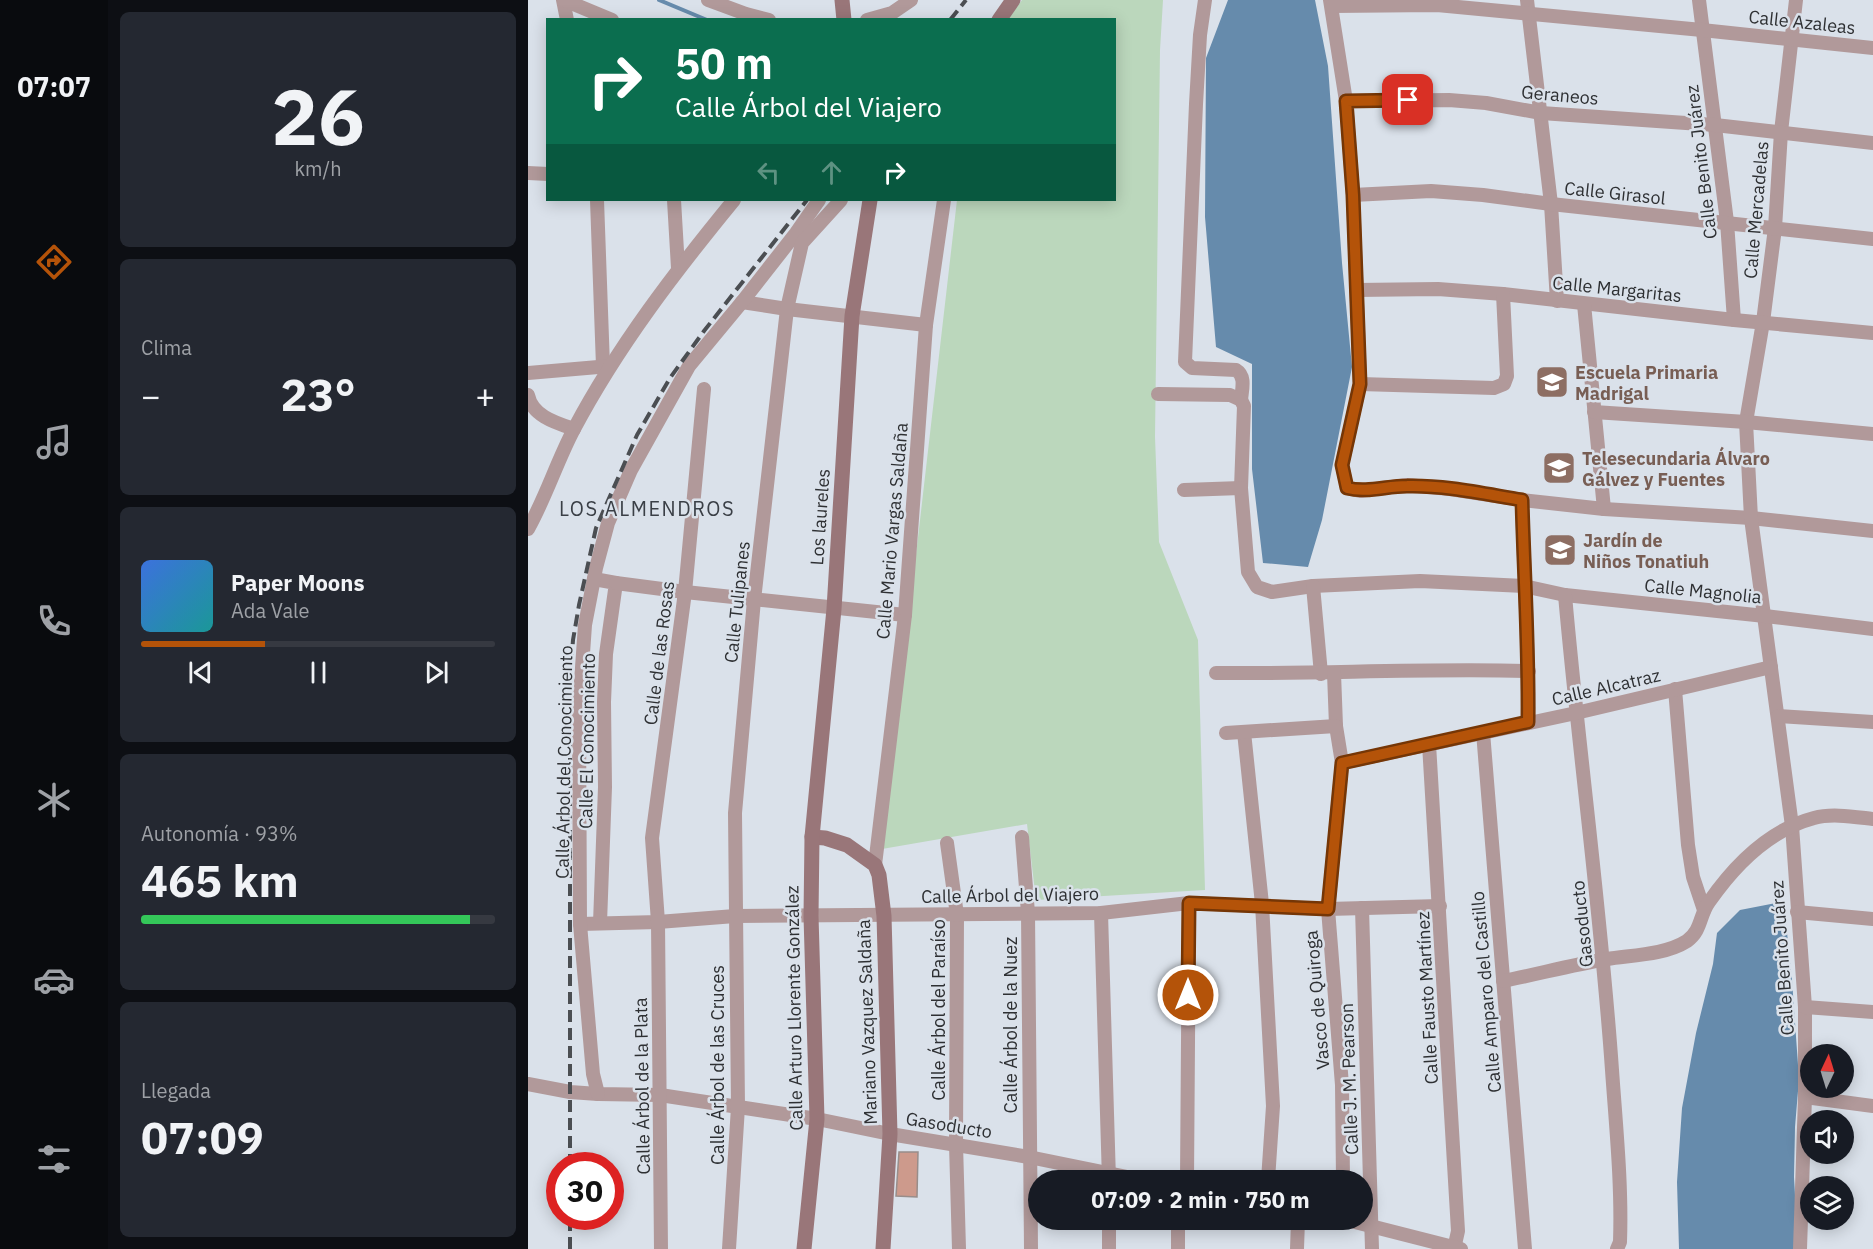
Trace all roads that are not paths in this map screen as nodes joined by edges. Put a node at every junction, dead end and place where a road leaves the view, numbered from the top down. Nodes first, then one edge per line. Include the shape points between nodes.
1 (563, 0) edge
2 (708, 0) edge
3 (842, 0) edge
4 (910, 0) edge
5 (1013, 0) edge
6 (1205, 0) edge
7 (1699, 0) edge
8 (1796, 0) edge
9 (1331, 3) edge
10 (1529, 7) edge
11 (567, 18) edge
12 (607, 18) edge
13 (761, 18) edge
14 (844, 18) edge
15 (874, 18) edge
16 (1000, 18) edge
17 (1702, 30) junction
18 (1791, 40) junction
19 (1873, 48) edge
20 (1346, 101) junction
21 (1541, 113) junction
22 (1715, 125) junction
23 (1781, 132) junction
24 (1873, 143) edge
25 (528, 173) edge
26 (546, 174) edge
27 (1353, 195) junction
28 (597, 201) edge
29 (674, 201) edge
30 (733, 201) edge
31 (818, 201) edge
32 (840, 201) edge
33 (870, 201) edge
34 (944, 201) edge
35 (1551, 204) junction
36 (1727, 222) junction
37 (1775, 228) junction
38 (1873, 238) edge
39 (678, 268) junction
40 (1356, 290) junction
41 (1503, 294) junction
42 (1557, 301) junction
43 (742, 302) junction
44 (1584, 304) junction
45 (787, 309) junction
46 (852, 316) junction
47 (1734, 320) junction
48 (1763, 322) junction
49 (926, 325) junction
50 (1873, 333) edge
51 (607, 366) junction
52 (528, 373) edge
53 (1360, 384) junction
54 (704, 389) dead end
55 (528, 394) edge
56 (1158, 394) dead end
57 (1241, 399) junction
58 (1594, 412) junction
59 (1746, 422) junction
60 (574, 429) junction
61 (1873, 434) edge
62 (1241, 488) junction
63 (1184, 490) dead end
64 (1522, 500) junction
65 (1604, 509) junction
66 (1751, 518) junction
67 (528, 529) edge
68 (1873, 531) edge
69 (594, 579) junction
70 (616, 583) junction
71 (1524, 585) junction
72 (1313, 586) junction
73 (685, 592) junction
74 (1565, 596) junction
75 (754, 600) junction
76 (834, 609) junction
77 (905, 615) junction
78 (1765, 616) junction
79 (1873, 629) edge
80 (1771, 667) junction
81 (1529, 671) junction
82 (1216, 673) dead end
83 (1328, 674) junction
84 (1675, 689) junction
85 (1576, 713) junction
86 (1778, 716) junction
87 (1528, 722) junction
88 (1873, 722) edge
89 (1336, 726) junction
90 (1244, 732) junction
91 (1483, 732) junction
92 (1226, 733) dead end
93 (1429, 744) junction
94 (1342, 763) junction
95 (1873, 819) edge
96 (1792, 826) junction
97 (812, 837) junction
98 (1022, 837) dead end
99 (947, 843) dead end
100 (875, 865) junction
101 (1189, 903) junction
102 (1262, 904) junction
103 (1440, 906) junction
104 (1362, 908) junction
105 (1328, 909) junction
106 (1704, 910) junction
107 (1797, 912) junction
108 (1028, 913) junction
109 (1101, 913) junction
110 (884, 915) junction
111 (957, 915) junction
112 (735, 916) junction
113 (811, 916) junction
114 (1873, 919) edge
115 (658, 922) junction
116 (600, 923) junction
117 (580, 924) junction
118 (1604, 960) junction
119 (1503, 981) junction
120 (1804, 1007) junction
121 (1873, 1012) edge
122 (1804, 1044) edge
123 (528, 1084) edge
124 (598, 1094) junction
125 (660, 1095) junction
126 (1805, 1098) edge
127 (1813, 1098) edge
128 (1873, 1106) edge
129 (738, 1107) junction
130 (817, 1119) junction
131 (890, 1134) junction
132 (956, 1144) junction
133 (1029, 1157) junction
134 (1081, 1170) edge
135 (1109, 1170) edge
136 (1187, 1170) edge
137 (1269, 1170) edge
138 (1343, 1170) edge
139 (1369, 1170) edge
140 (1373, 1228) edge
141 (1109, 1230) edge
142 (1178, 1230) edge
143 (1298, 1230) edge
144 (1371, 1230) edge
145 (661, 1249) edge
146 (729, 1249) edge
147 (804, 1249) edge
148 (883, 1249) edge
149 (959, 1249) edge
150 (1031, 1249) edge
151 (1109, 1249) edge
152 (1178, 1249) edge
153 (1297, 1249) edge
154 (1372, 1249) edge
155 (1456, 1249) edge
156 (1525, 1249) edge
157 (1617, 1249) edge
158 (1800, 1249) edge

1 - 11 street
1 - 12 street
2 - 13 street
3 - 14 street
4 - 15 street via 892,13
5 - 16 street
6 - 57 street, Calle Magnolia via 1196,105 1185,362 1192,368 1240,372
7 - 17 street, Calle Benito Juárez
8 - 18 street, Calle Mercadelas
9 - 10 street, Calle Azaleas
9 - 20 street
10 - 17 street, Calle Azaleas
10 - 21 street
17 - 18 street, Calle Azaleas
17 - 22 street, Calle Benito Juárez
18 - 19 street, Calle Azaleas
18 - 23 street, Calle Mercadelas
20 - 21 street, Geraneos via 1449,100
20 - 27 street
21 - 22 street, Geraneos
21 - 35 street
22 - 23 street, Geraneos
22 - 36 street, Calle Benito Juárez
23 - 24 street, Geraneos
23 - 37 street, Calle Mercadelas
25 - 26 street
27 - 35 street, Calle Girasol via 1431,191
27 - 40 street
28 - 51 street
29 - 39 street
30 - 39 street
31 - 43 street, Calle Árbol del Conocimiento
32 - 45 street, Calle Tulipanes via 802,243
33 - 46 street, Los laureles
34 - 49 street, Calle Mario Vargas Saldaña
35 - 36 street, Calle Girasol
35 - 42 street
36 - 37 street, Calle Girasol
36 - 47 street, Calle Benito Juárez
37 - 38 street, Calle Girasol
37 - 48 street, Calle Mercadelas
39 - 51 street
40 - 41 street, Calle Margaritas via 1438,289
40 - 53 street
41 - 42 street, Calle Margaritas
41 - 53 street via 1507,376 1504,384 1494,388
42 - 44 street, Calle Margaritas
43 - 45 street
43 - 69 street, Calle Árbol del Conocimiento via 689,366 655,424 608,523
44 - 47 street, Calle Margaritas
44 - 58 street
45 - 46 street
45 - 75 street, Calle Tulipanes
46 - 49 street
46 - 76 street, Los laureles
47 - 48 street, Calle Margaritas
48 - 50 street, Calle Margaritas
48 - 59 street, Calle Mercadelas
49 - 77 street, Calle Mario Vargas Saldaña
51 - 52 street
51 - 60 street
53 - 64 street via 1342,465 1347,488 1360,491 1407,486
54 - 73 street, Calle de las Rosas
55 - 60 street via 546,419
56 - 57 street via 1230,395
57 - 62 street, Calle Magnolia
58 - 59 street
58 - 65 street
59 - 61 street
59 - 66 street, Calle Mercadelas
60 - 67 street
62 - 63 street
62 - 72 street, Calle Magnolia via 1248,572 1257,588 1272,592
64 - 65 street
64 - 71 street
65 - 66 street
66 - 68 street
66 - 78 street, Calle Benito Juárez
69 - 70 street
69 - 117 street, Calle Árbol del Conocimiento via 585,625 579,710
70 - 73 street
70 - 116 street, Calle El Conocimiento via 606,654
71 - 72 street, Calle Magnolia via 1419,580
71 - 74 street, Calle Magnolia
71 - 81 street
72 - 83 street, Vasco de Quiroga
73 - 75 street
73 - 115 street, Calle de las Rosas via 652,838
74 - 78 street, Calle Magnolia
74 - 85 street, Gasoducto
75 - 76 street
75 - 112 street, Calle Tulipanes via 735,813
76 - 77 street
76 - 97 street, Los laureles
77 - 100 street, Calle Mario Vargas Saldaña
78 - 79 street, Calle Magnolia
78 - 80 street, Calle Benito Juárez
80 - 84 street, Calle Alcatraz
80 - 86 street, Calle Benito Juárez
81 - 83 street via 1458,669
81 - 87 street
82 - 83 street
83 - 89 street, Vasco de Quiroga
84 - 85 street, Calle Alcatraz
84 - 106 street via 1691,867
85 - 87 street, Calle Alcatraz
85 - 118 street, Gasoducto
86 - 88 street
86 - 96 street, Calle Benito Juárez
87 - 91 street, Calle Alcatraz
89 - 90 street
89 - 94 street, Vasco de Quiroga
90 - 92 street
90 - 102 street
91 - 93 street, Calle Alcatraz
91 - 119 street, Calle Amparo del Castillo
93 - 94 street, Calle Alcatraz
93 - 103 street, Calle Fausto Martínez
94 - 105 street, Vasco de Quiroga
95 - 96 street via 1815,817
96 - 106 street via 1729,874
96 - 107 street, Calle Benito Juárez
97 - 100 street via 847,845
97 - 113 street, Calle Arturo Llorente González
98 - 108 street, Calle Árbol de la Nuez
99 - 111 street, Calle Árbol del Paraíso
100 - 110 street, Mariano Vazquez Saldaña
101 - 102 street, Calle Árbol del Viajero
101 - 109 street, Calle Árbol del Viajero
101 - 136 street
102 - 105 street, Calle Árbol del Viajero
102 - 137 street via 1273,1106
103 - 104 street, Calle Árbol del Viajero
103 - 155 street, Calle Fausto Martínez
104 - 105 street, Calle Árbol del Viajero
104 - 139 street, Calle J. M. Pearson
105 - 138 street, Vasco de Quiroga via 1342,1085
106 - 118 street via 1700,927 1688,940 1660,951
107 - 114 street
107 - 120 street, Calle Benito Juárez
108 - 109 street, Calle Árbol del Viajero
108 - 111 street, Calle Árbol del Viajero
108 - 133 street, Calle Árbol de la Nuez
109 - 135 street
110 - 111 street, Calle Árbol del Viajero
110 - 113 street, Calle Árbol del Viajero
110 - 131 street, Mariano Vazquez Saldaña
111 - 132 street, Calle Árbol del Paraíso
112 - 113 street, Calle Árbol del Viajero
112 - 115 street, Calle Árbol del Viajero
112 - 129 street, Calle Árbol de las Cruces
113 - 130 street, Calle Arturo Llorente González
115 - 116 street, Calle Árbol del Viajero
115 - 125 street, Calle Árbol de la Plata
116 - 117 street, Calle Árbol del Viajero
117 - 124 street, Calle Árbol del Conocimiento
118 - 119 street
118 - 157 street, Gasoducto via 1620,1191
119 - 156 street, Calle Amparo del Castillo
120 - 121 street
120 - 122 street, Calle Benito Juárez
123 - 124 street, Gasoducto
124 - 125 street, Gasoducto
125 - 129 street, Gasoducto
125 - 145 street, Calle Árbol de la Plata
126 - 158 street, Calle Benito Juárez
127 - 128 street
129 - 130 street, Gasoducto
129 - 146 street, Calle Árbol de las Cruces
130 - 131 street, Gasoducto
130 - 147 street, Calle Arturo Llorente González
131 - 132 street, Gasoducto
131 - 148 street, Mariano Vazquez Saldaña
132 - 133 street, Gasoducto
132 - 149 street, Calle Árbol del Paraíso
133 - 134 street, Gasoducto
133 - 150 street, Calle Árbol de la Nuez
140 - 155 street
141 - 151 street
142 - 152 street
143 - 153 street
144 - 154 street, Calle J. M. Pearson

